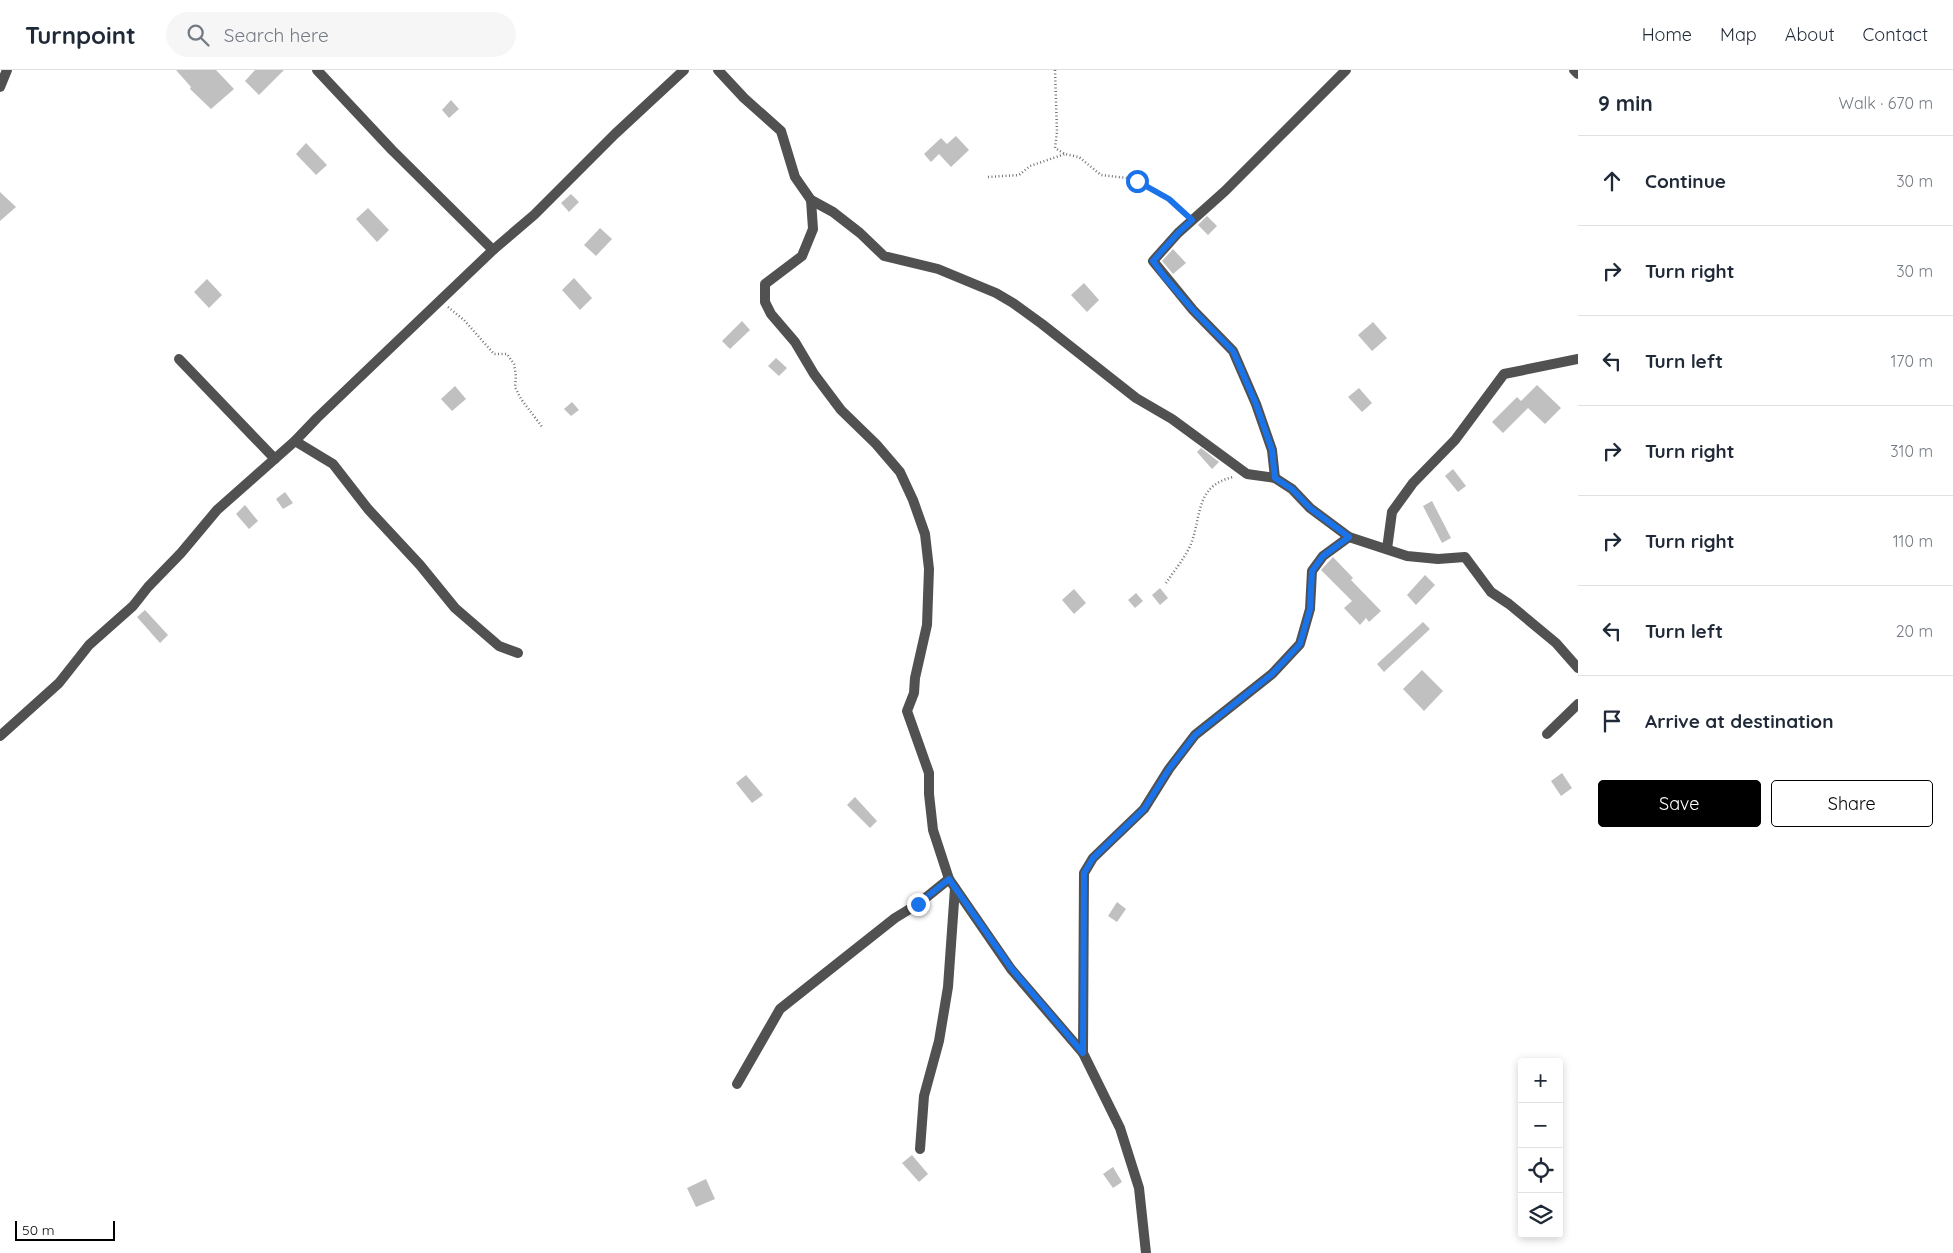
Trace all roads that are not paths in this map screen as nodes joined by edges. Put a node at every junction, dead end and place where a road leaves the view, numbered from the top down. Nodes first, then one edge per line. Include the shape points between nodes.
1 (7, 70) edge
2 (318, 70) edge
3 (684, 70) edge
4 (718, 70) edge
5 (1346, 70) edge
6 (1574, 70) edge
7 (1578, 74) edge
8 (0, 88) edge
9 (811, 200) junction
10 (494, 250) junction
11 (179, 359) dead end
12 (1578, 359) edge
13 (296, 441) junction
14 (276, 459) junction
15 (1275, 478) junction
16 (1349, 537) junction
17 (1387, 549) junction
18 (518, 653) dead end
19 (1578, 668) edge
20 (1578, 704) edge
21 (1547, 734) dead end
22 (0, 736) edge
23 (952, 884) junction
24 (1083, 1053) junction
25 (737, 1084) dead end
26 (920, 1149) dead end
27 (1146, 1253) edge

1 - 8 street
2 - 10 street via 392,150
3 - 10 street
4 - 9 street via 780,131 795,177
5 - 15 street via 1153,261 1193,310 1233,351 1272,450
6 - 7 street
9 - 15 street via 833,212 884,256 938,269 1013,303 1136,398 1172,419 1247,474
9 - 23 street via 813,229 802,256 765,284 765,302 842,410 900,472 925,534 929,569 927,625 914,693 907,711 929,774 933,830
10 - 13 street
11 - 14 street
12 - 17 street via 1504,374 1455,440 1413,483 1392,512
13 - 14 street
13 - 18 street via 333,464 455,608 500,646
14 - 22 street via 217,510 133,606 89,645 59,682
15 - 16 street
16 - 17 street
16 - 24 street via 1323,556 1312,571 1310,609 1300,644 1272,674 1195,735 1144,809 1093,858 1084,873
17 - 19 street via 1407,556 1465,557 1491,592 1556,643
20 - 21 street
23 - 24 street via 1011,968
23 - 25 street via 895,918 780,1009
23 - 26 street via 948,988 939,1041 924,1096
24 - 27 street via 1120,1128 1139,1188

